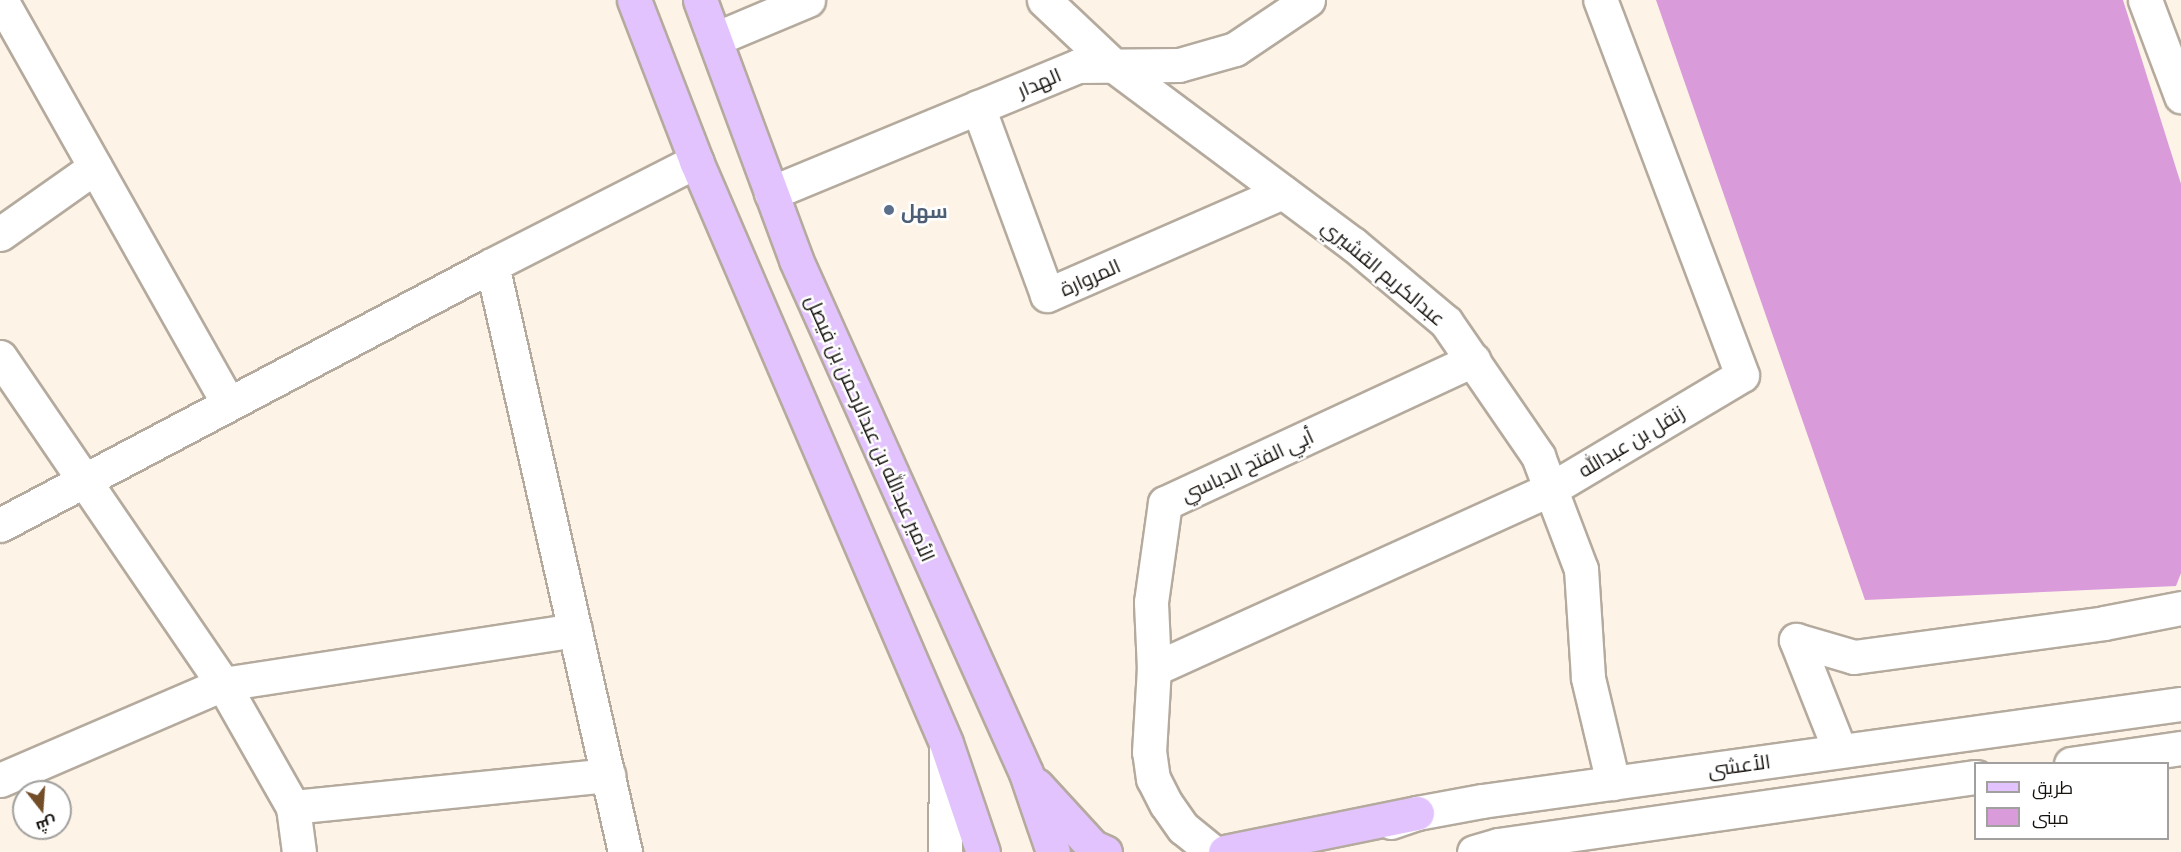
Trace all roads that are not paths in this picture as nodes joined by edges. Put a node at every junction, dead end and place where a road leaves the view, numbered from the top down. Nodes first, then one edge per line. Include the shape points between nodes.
1 (1, 0) edge
2 (634, 0) edge
3 (700, 0) edge
4 (808, 0) edge
5 (1044, 0) edge
6 (1308, 0) edge
7 (1600, 0) edge
8 (2145, 0) edge
9 (715, 39) junction
10 (1114, 66) junction
11 (2181, 96) edge
12 (978, 107) junction
13 (696, 161) junction
14 (95, 167) junction
15 (1283, 192) junction
16 (771, 193) junction
17 (0, 234) edge
18 (492, 265) junction
19 (0, 357) edge
20 (1473, 360) junction
21 (228, 404) junction
22 (83, 479) junction
23 (1551, 489) junction
24 (0, 525) edge
25 (2181, 608) edge
26 (575, 630) junction
27 (1154, 669) junction
28 (223, 684) junction
29 (2181, 704) edge
30 (946, 743) junction
31 (2181, 748) edge
32 (1840, 751) junction
33 (2085, 762) edge
34 (1026, 773) junction
35 (608, 774) junction
36 (1974, 777) edge
37 (0, 780) edge
38 (1613, 783) junction
39 (293, 807) junction
40 (1417, 813) junction
41 (1622, 840) edge
42 (299, 852) edge
43 (625, 852) edge
44 (945, 852) edge
45 (983, 852) edge
46 (1053, 852) edge
47 (1105, 852) edge
48 (1213, 852) edge
49 (1225, 852) edge
50 (1304, 852) edge
51 (1474, 852) edge

1 - 14 street
2 - 13 main road
3 - 9 main road, الأمير عبدالله بن عبدالرحمن بن فيصل
4 - 9 street
5 - 10 street, عبدالكريم القشيري
6 - 10 street, الهدار via 1235,49 1179,65
7 - 23 street, زنفل بن عبدالله via 1742,375
8 - 11 street
9 - 16 main road, الأمير عبدالله بن عبدالرحمن بن فيصل
10 - 12 street, الهدار via 1078,66
10 - 15 street, عبدالكريم القشيري
12 - 15 street, المروارة via 1047,296
12 - 16 street, الهدار
13 - 18 street
13 - 30 main road
14 - 17 street
14 - 21 street
15 - 20 street, عبدالكريم القشيري via 1446,322
16 - 34 main road, الأمير عبدالله بن عبدالرحمن بن فيصل via 801,271
18 - 21 street
18 - 26 street
19 - 22 street
20 - 23 street, عبدالكريم القشيري via 1539,456
20 - 27 street, أبي الفتح الدباسي via 1165,503 1151,602
21 - 22 street
22 - 24 street
22 - 28 street
23 - 27 street, زنفل بن عبدالله
23 - 38 street, عبدالكريم القشيري via 1581,569 1588,678
25 - 32 street via 2104,623 1854,657 1796,640
26 - 28 street
26 - 35 street
27 - 48 street, أبي الفتح الدباسي via 1149,752 1153,780 1183,828
28 - 37 street
28 - 39 street
29 - 32 street, الأعشى
30 - 44 street
30 - 45 main road
31 - 33 street
32 - 38 street, الأعشى
34 - 46 main road, الأمير عبدالله بن عبدالرحمن بن فيصل
34 - 47 main road via 1074,828
35 - 39 street
35 - 43 street
36 - 41 street
38 - 40 street, الأعشى
39 - 42 street
40 - 49 main road
40 - 50 street, الأعشى
41 - 51 street via 1498,845

